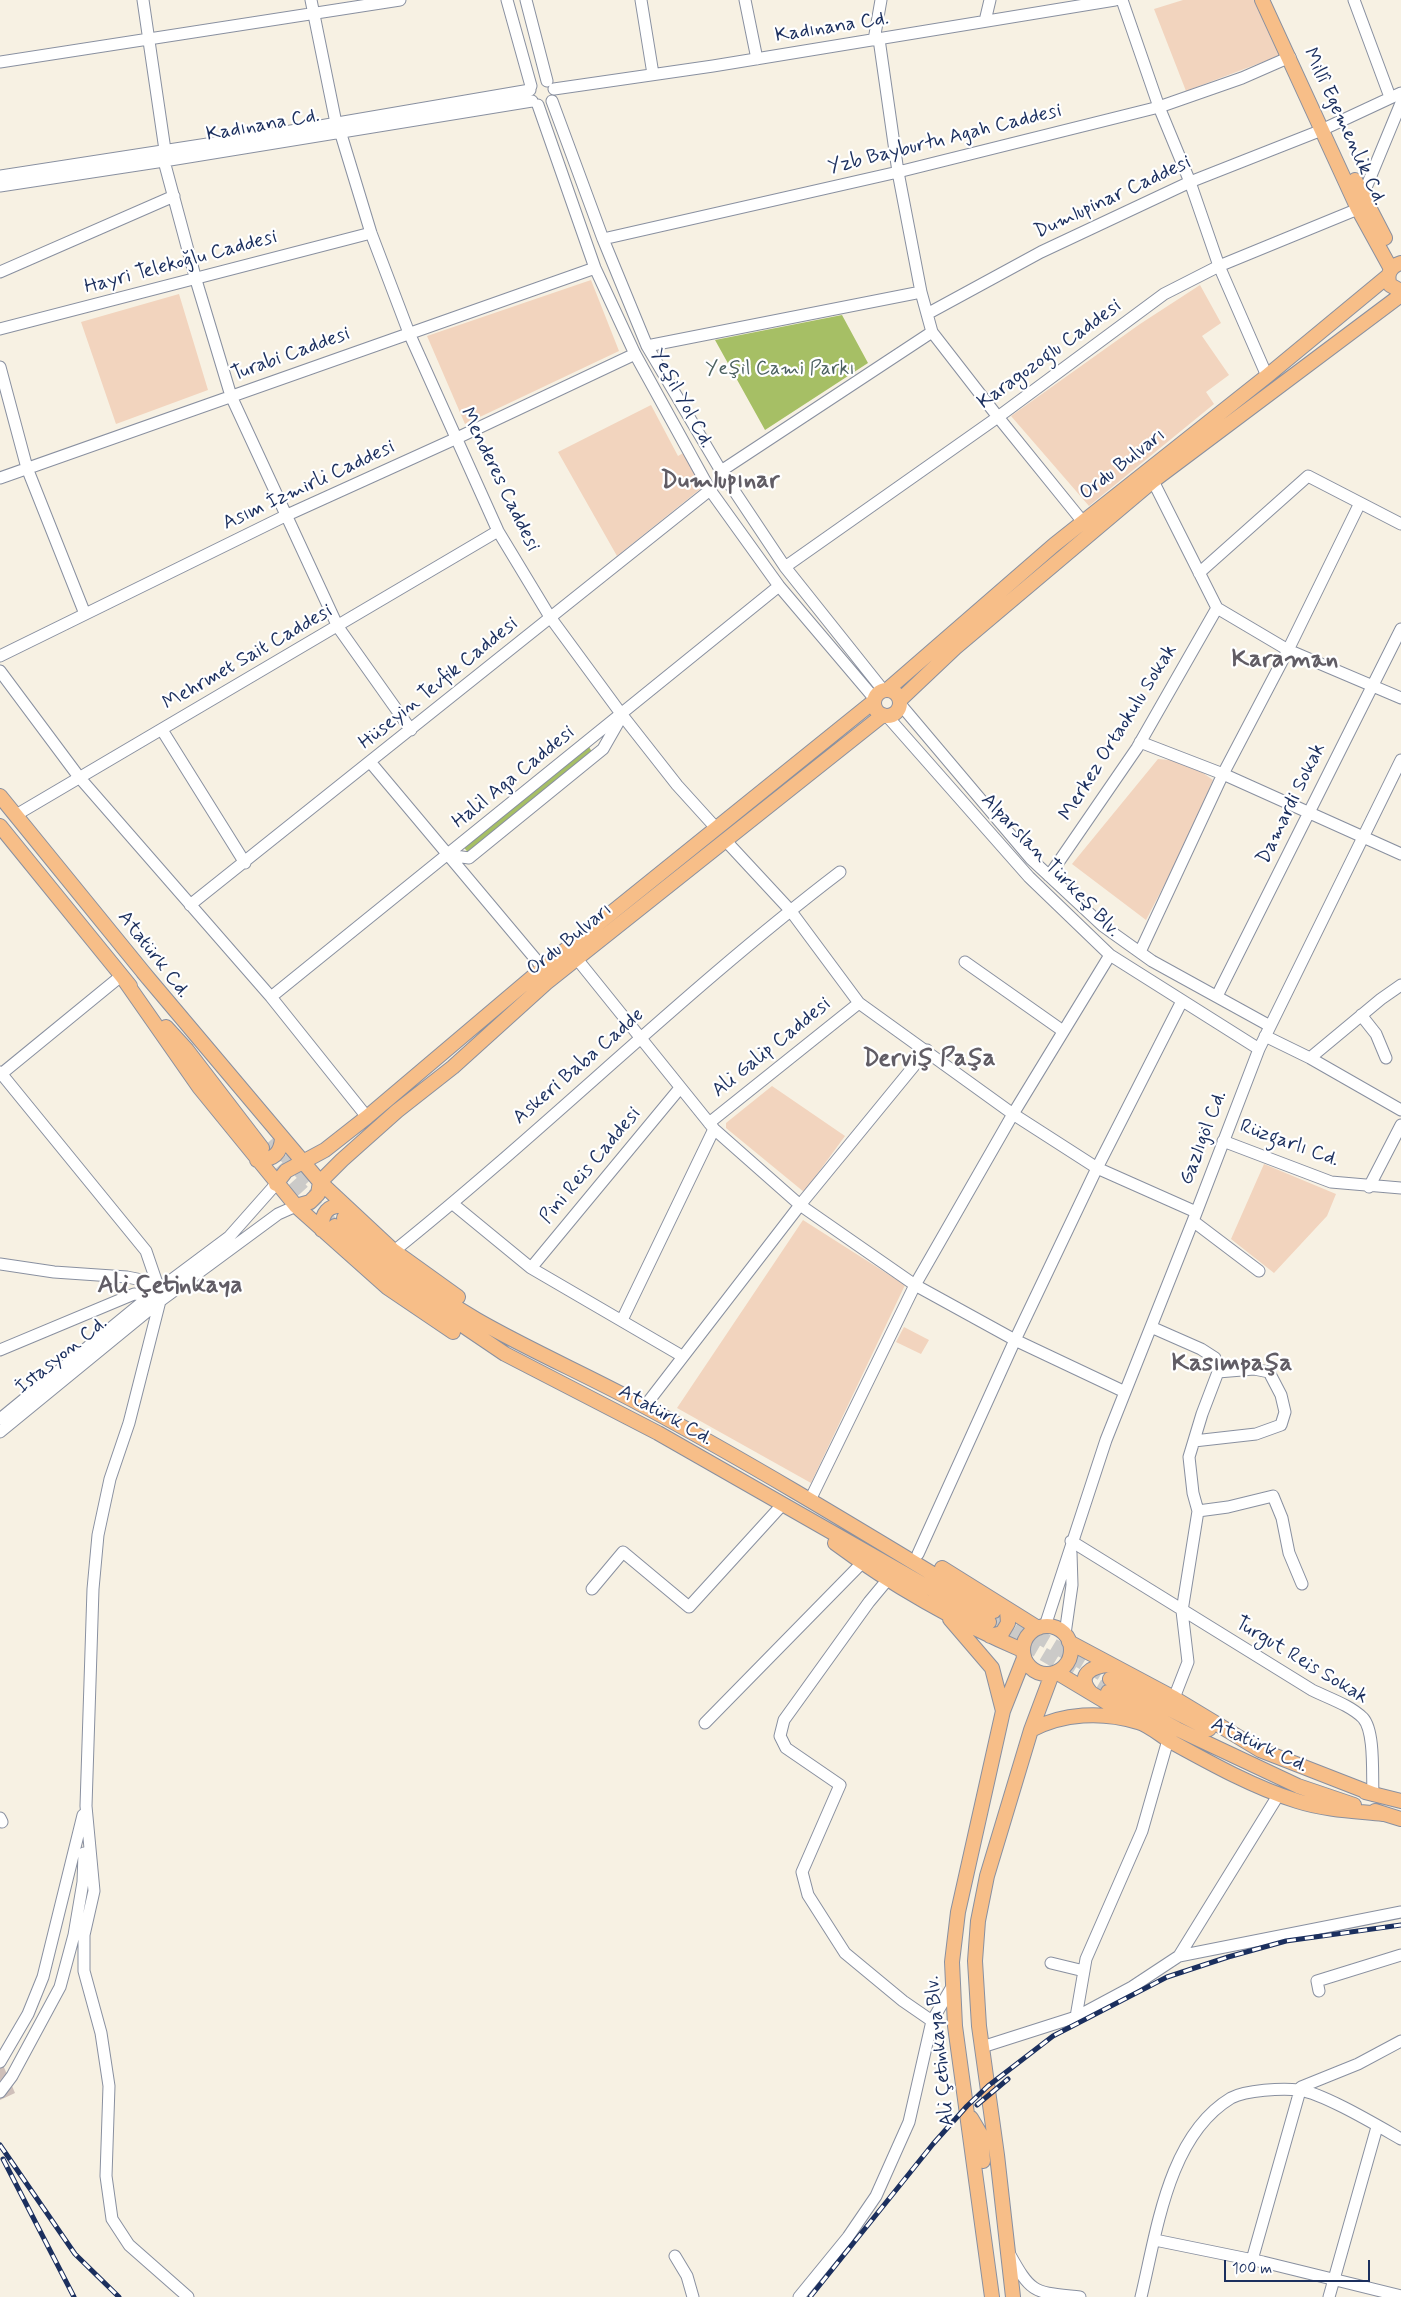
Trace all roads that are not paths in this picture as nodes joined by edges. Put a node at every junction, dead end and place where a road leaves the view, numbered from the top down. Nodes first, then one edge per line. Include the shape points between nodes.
1 (143, 0) edge
2 (311, 0) edge
3 (400, 0) edge
4 (508, 0) edge
5 (526, 0) edge
6 (640, 0) edge
7 (745, 0) edge
8 (881, 0) edge
9 (990, 0) edge
10 (1115, 0) edge
11 (1122, 0) edge
12 (1262, 0) edge
13 (1271, 0) edge
14 (1354, 0) edge
15 (313, 14) junction
16 (985, 21) junction
17 (876, 39) junction
18 (149, 40) junction
19 (1290, 57) junction
20 (757, 59) junction
21 (0, 62) edge
22 (654, 74) junction
23 (551, 90) junction
24 (1396, 95) edge
25 (533, 96) junction
26 (1401, 103) edge
27 (1158, 107) junction
28 (338, 127) junction
29 (1325, 128) junction
30 (165, 156) junction
31 (898, 172) junction
32 (0, 176) edge
33 (1190, 182) junction
34 (0, 186) edge
35 (174, 196) junction
36 (1360, 202) junction
37 (372, 233) junction
38 (603, 238) junction
39 (1220, 266) junction
40 (595, 268) junction
41 (1394, 268) edge
42 (0, 272) edge
43 (196, 280) junction
44 (921, 292) junction
45 (1401, 293) edge
46 (1394, 305) edge
47 (927, 314) junction
48 (0, 329) edge
49 (932, 332) junction
50 (409, 333) junction
51 (647, 346) junction
52 (635, 354) junction
53 (0, 367) edge
54 (1267, 376) junction
55 (231, 396) junction
56 (998, 417) junction
57 (457, 438) junction
58 (27, 468) junction
59 (721, 471) junction
60 (0, 478) edge
61 (1153, 481) junction
62 (710, 490) junction
63 (1360, 502) junction
64 (285, 516) junction
65 (1084, 522) junction
66 (1401, 524) edge
67 (498, 531) junction
68 (785, 567) junction
69 (1199, 573) junction
70 (780, 586) junction
71 (1217, 608) junction
72 (85, 614) junction
73 (550, 617) junction
74 (338, 627) junction
75 (1401, 629) edge
76 (1288, 650) junction
77 (0, 656) edge
78 (0, 671) edge
79 (1371, 686) junction
80 (880, 695) junction
81 (1401, 698) edge
82 (900, 702) junction
83 (622, 715) junction
84 (885, 716) junction
85 (162, 730) junction
86 (411, 730) junction
87 (1140, 742) junction
88 (1401, 760) edge
89 (371, 763) junction
90 (1222, 774) junction
91 (79, 777) junction
92 (1396, 782) edge
93 (0, 796) edge
94 (1310, 812) junction
95 (16, 815) junction
96 (0, 826) edge
97 (716, 828) junction
98 (1363, 838) junction
99 (725, 840) junction
100 (1401, 854) edge
101 (448, 856) junction
102 (245, 863) junction
103 (840, 872) dead end
104 (1049, 876) junction
105 (190, 906) junction
106 (790, 910) junction
107 (1140, 952) junction
108 (1110, 955) junction
109 (577, 959) junction
110 (966, 962) dead end
111 (543, 968) junction
112 (123, 978) junction
113 (1401, 985) edge
114 (1217, 996) junction
115 (271, 997) junction
116 (1182, 1001) junction
117 (859, 1002) junction
118 (1361, 1015) junction
119 (1063, 1031) junction
120 (1268, 1031) junction
121 (639, 1038) junction
122 (1259, 1049) junction
123 (927, 1050) junction
124 (1310, 1058) junction
125 (1386, 1058) dead end
126 (1, 1073) edge
127 (680, 1088) junction
128 (1401, 1110) edge
129 (1013, 1114) junction
130 (367, 1117) junction
131 (1401, 1125) edge
132 (711, 1126) junction
133 (1223, 1140) junction
134 (268, 1147) junction
135 (302, 1162) junction
136 (1097, 1168) junction
137 (320, 1182) junction
138 (276, 1184) junction
139 (1369, 1187) junction
140 (1401, 1188) edge
141 (453, 1204) junction
142 (800, 1204) junction
143 (296, 1206) junction
144 (1194, 1217) junction
145 (336, 1220) junction
146 (394, 1251) junction
147 (0, 1264) edge
148 (531, 1268) junction
149 (1259, 1271) dead end
150 (915, 1285) junction
151 (156, 1295) junction
152 (622, 1320) junction
153 (1151, 1327) junction
154 (1015, 1340) junction
155 (520, 1341) junction
156 (0, 1350) edge
157 (682, 1356) junction
158 (1218, 1372) junction
159 (1125, 1392) junction
160 (644, 1406) junction
161 (0, 1419) edge
162 (0, 1432) edge
163 (1194, 1441) junction
164 (810, 1500) junction
165 (782, 1505) junction
166 (1198, 1511) junction
167 (1071, 1541) junction
168 (918, 1554) junction
169 (862, 1563) junction
170 (889, 1578) junction
171 (1302, 1584) dead end
172 (592, 1589) dead end
173 (937, 1607) junction
174 (1182, 1610) junction
175 (995, 1620) junction
176 (1041, 1627) junction
177 (1067, 1638) junction
178 (1023, 1654) junction
179 (1109, 1665) junction
180 (1054, 1673) junction
181 (1091, 1693) junction
182 (1174, 1698) junction
183 (1003, 1711) junction
184 (1139, 1722) junction
185 (705, 1723) dead end
186 (1031, 1730) junction
187 (1168, 1740) junction
188 (1279, 1794) junction
189 (1374, 1794) junction
190 (1401, 1801) edge
191 (86, 1806) junction
192 (1383, 1814) junction
193 (1401, 1819) edge
194 (1401, 1912) edge
195 (1401, 1955) edge
196 (1178, 1956) junction
197 (1051, 1963) dead end
198 (1084, 1971) junction
199 (953, 1985) junction
200 (1319, 1990) dead end
201 (1076, 2017) junction
202 (932, 2020) junction
203 (1401, 2041) edge
204 (982, 2047) junction
205 (0, 2062) edge
206 (1300, 2090) junction
207 (0, 2092) edge
208 (968, 2113) junction
209 (1377, 2126) junction
210 (1401, 2139) edge
211 (1155, 2240) junction
212 (1008, 2250) junction
213 (675, 2256) dead end
214 (1252, 2260) junction
215 (1333, 2279) junction
216 (1401, 2296) edge
217 (188, 2297) edge
218 (693, 2297) edge
219 (799, 2297) edge
220 (992, 2297) edge
221 (997, 2297) edge
222 (1013, 2297) edge
223 (1080, 2297) edge
224 (1141, 2297) edge
225 (1329, 2297) edge

1 - 18 street
2 - 15 street, Menderes Caddesi
3 - 15 street
4 - 25 street, Yeşil Yol Cd.
5 - 23 street, Yeşil Yol Cd.
6 - 22 street
7 - 20 street
8 - 17 street
9 - 16 street
10 - 16 street, Kadınana Cd.
11 - 27 street
12 - 19 main road, Millî Egemenlik Cd.
13 - 29 main road, Millî Egemenlik Cd.
14 - 24 street
15 - 18 street
15 - 28 street, Menderes Caddesi
16 - 17 street, Kadınana Cd.
17 - 20 street, Kadınana Cd.
17 - 31 street
18 - 21 street
18 - 30 street
19 - 27 street, Yzb Bayburtu Agah Caddesi via 1242,78
19 - 29 main road, Millî Egemenlik Cd.
20 - 22 street, Kadınana Cd.
22 - 23 street, Kadınana Cd.
23 - 25 street via 546,105
23 - 25 street via 537,81
23 - 38 street, Yeşil Yol Cd.
24 - 29 street, Dumlupinar Caddesi
25 - 28 street, Kadınana Cd.
25 - 40 street, Yeşil Yol Cd.
26 - 36 street
27 - 31 street, Yzb Bayburtu Agah Caddesi
27 - 33 street
28 - 30 street, Kadınana Cd.
28 - 37 street, Menderes Caddesi
29 - 33 street, Dumlupinar Caddesi
29 - 36 main road, Millî Egemenlik Cd.
30 - 32 street, Kadınana Cd.
30 - 34 street, Kadınana Cd.
30 - 35 street
31 - 38 street, Yzb Bayburtu Agah Caddesi
31 - 44 street
33 - 39 street
33 - 47 street, Dumlupinar Caddesi via 1041,252
35 - 42 street
35 - 43 street
36 - 39 street, Karagozoglu Caddesi
36 - 41 main road, Millî Egemenlik Cd.
37 - 43 street, Hayri Telekoğlu Caddesi
37 - 50 street, Menderes Caddesi
38 - 51 street, Yeşil Yol Cd.
39 - 54 street
39 - 56 street, Karagozoglu Caddesi via 1164,294
40 - 50 street, Turabi Caddesi
40 - 52 street, Yeşil Yol Cd.
41 - 45 main road, Millî Egemenlik Cd. via 1390,285
41 - 54 main road, Ordu Bulvarı
43 - 48 street, Hayri Telekoğlu Caddesi
43 - 55 street
44 - 47 street
44 - 51 street
45 - 46 main road, Ordu Bulvarı
46 - 61 main road, Ordu Bulvarı
47 - 49 street
49 - 56 street
49 - 59 street
50 - 55 street, Turabi Caddesi
50 - 57 street, Menderes Caddesi
51 - 59 street, Yeşil Yol Cd.
52 - 57 street, Asım İzmirli Caddesi
52 - 62 street, Yeşil Yol Cd.
53 - 58 street
54 - 65 main road, Ordu Bulvarı
55 - 58 street, Turabi Caddesi
55 - 64 street
56 - 65 street
56 - 68 street, Karagozoglu Caddesi
57 - 64 street, Asım İzmirli Caddesi
57 - 67 street, Menderes Caddesi
58 - 60 street, Turabi Caddesi
58 - 72 street
59 - 68 street, Yeşil Yol Cd.
61 - 69 street
61 - 82 main road, Ordu Bulvarı via 955,648
62 - 70 street, Yeşil Yol Cd.
62 - 73 street, Hüseyin Tevfik Caddesi
63 - 66 street
63 - 69 street via 1308,476
63 - 76 street
64 - 72 street, Asım İzmirli Caddesi
64 - 74 street
65 - 80 main road, Ordu Bulvarı
67 - 73 street, Menderes Caddesi
67 - 74 street, Mehrmet Sait Caddesi
68 - 80 street, Yeşil Yol Cd.
69 - 71 street
70 - 80 street, Yeşil Yol Cd.
70 - 83 street, Halil Aga Caddesi
71 - 76 street
71 - 87 street, Merkez Ortaokulu Sokak
72 - 77 street, Asım İzmirli Caddesi
73 - 83 street, Menderes Caddesi
73 - 86 street, Hüseyin Tevfik Caddesi
74 - 85 street, Mehrmet Sait Caddesi
74 - 86 street
75 - 79 street, Damardi Sokak
76 - 79 street
76 - 90 street
78 - 91 street
79 - 81 street
79 - 94 street, Damardi Sokak
80 - 82 main road via 895,692
80 - 84 main road via 876,710
80 - 97 main road, Ordu Bulvarı
82 - 84 main road, Ordu Bulvarı via 896,712
82 - 104 street, Alparslan Türkeş Blv. via 1031,859
83 - 97 street, Menderes Caddesi via 676,785
83 - 101 street, Halil Aga Caddesi
84 - 99 main road, Ordu Bulvarı
84 - 108 street, Alparslan Türkeş Blv. via 1029,877
85 - 91 street, Mehrmet Sait Caddesi
85 - 102 street
86 - 89 street, Hüseyin Tevfik Caddesi
87 - 90 street
87 - 104 street, Merkez Ortaokulu Sokak
88 - 92 street, Gazlıgöl Cd.
89 - 101 street
89 - 102 street, Hüseyin Tevfik Caddesi
90 - 94 street
90 - 107 street
91 - 95 street, Mehrmet Sait Caddesi
91 - 105 street
92 - 98 street, Gazlıgöl Cd.
93 - 95 main road, Atatürk Cd.
94 - 98 street
94 - 114 street, Damardi Sokak
95 - 134 main road, Atatürk Cd. via 143,972
96 - 112 main road, Atatürk Cd.
97 - 111 main road, Ordu Bulvarı
98 - 100 street
98 - 120 street, Gazlıgöl Cd.
99 - 106 street
99 - 109 main road, Ordu Bulvarı
101 - 111 street
101 - 115 street, Halil Aga Caddesi
102 - 105 street, Hüseyin Tevfik Caddesi
103 - 106 street, Askeri Baba Cadde
104 - 107 street, Alparslan Türkeş Blv. via 1103,926
105 - 115 street
106 - 117 street
106 - 121 street, Askeri Baba Cadde
107 - 114 street, Alparslan Türkeş Blv.
108 - 116 street, Alparslan Türkeş Blv.
108 - 119 street
109 - 121 street
109 - 137 main road, Ordu Bulvarı via 453,1067 397,1111
110 - 119 street
111 - 130 main road, Ordu Bulvarı
112 - 126 street
112 - 134 main road, Atatürk Cd. via 199,1087
113 - 118 street
114 - 120 street, Alparslan Türkeş Blv.
115 - 130 street
116 - 122 street, Alparslan Türkeş Blv.
116 - 136 street
117 - 123 street
117 - 132 street, Ali Galip Caddesi
118 - 124 street
118 - 125 street via 1376,1034
119 - 129 street
120 - 122 street, Gazlıgöl Cd.
120 - 124 street, Alparslan Türkeş Blv.
121 - 127 street
121 - 141 street, Askeri Baba Cadde
122 - 133 street, Gazlıgöl Cd.
123 - 129 street
123 - 142 street
124 - 128 street, Alparslan Türkeş Blv.
126 - 151 street via 146,1252
127 - 132 street
127 - 148 street, Pini Reis Caddesi
129 - 136 street
129 - 150 street
130 - 135 main road, Ordu Bulvarı via 325,1150
131 - 139 street
132 - 142 street
132 - 152 street
133 - 139 street, Rüzgarlı Cd. via 1331,1182
133 - 144 street, Gazlıgöl Cd.
134 - 135 main road
134 - 138 main road
135 - 137 main road
135 - 138 main road, Ordu Bulvarı via 286,1170
136 - 144 street
136 - 154 street
137 - 143 main road, Ordu Bulvarı via 318,1194 310,1202
137 - 145 main road
138 - 143 main road
138 - 151 street, İstasyon Cd. via 229,1237
139 - 140 street, Rüzgarlı Cd.
141 - 146 street, Askeri Baba Cadde
141 - 148 street
142 - 150 street
142 - 157 street
143 - 145 main road
143 - 151 street, İstasyon Cd. via 278,1214
144 - 149 street
144 - 153 street, Gazlıgöl Cd.
145 - 146 main road
145 - 155 main road, Atatürk Cd. via 423,1286
145 - 165 main road, Atatürk Cd. via 388,1288 459,1336 505,1354 658,1433
146 - 155 main road
147 - 151 street via 142,1280
148 - 152 street
150 - 154 street
150 - 164 street
151 - 156 street via 134,1294
151 - 161 street, İstasyon Cd.
151 - 162 street, İstasyon Cd.
151 - 191 street via 129,1423 110,1479 98,1535 93,1589
152 - 157 street
153 - 158 street via 1202,1349 1215,1358
153 - 159 street, Gazlıgöl Cd.
154 - 159 street
154 - 168 street
155 - 160 main road, Atatürk Cd.
157 - 160 street
158 - 163 street
158 - 163 street via 1254,1369 1269,1372 1281,1396 1285,1412 1283,1421 1278,1427 1256,1434
159 - 167 street, Gazlıgöl Cd.
160 - 164 main road, Atatürk Cd.
163 - 166 street via 1189,1457
164 - 168 main road via 847,1514
164 - 175 main road, Atatürk Cd.
165 - 169 main road
165 - 172 street via 689,1607 623,1552
165 - 175 main road, Atatürk Cd.
166 - 171 street via 1273,1496 1282,1518 1289,1553
166 - 174 street
167 - 174 street, Turgut Reis Sokak
167 - 176 street, Gazlıgöl Cd.
167 - 177 street, Gazlıgöl Cd. via 1072,1585
168 - 175 main road via 993,1598
169 - 170 main road
169 - 185 street
170 - 173 main road
170 - 202 street via 784,1720 780,1736 786,1748 840,1785 802,1872 808,1895 845,1953
173 - 175 main road
173 - 183 main road via 958,1626 992,1668
174 - 182 street via 1188,1662
174 - 189 street, Turgut Reis Sokak via 1363,1719 1369,1730
175 - 176 main road
175 - 178 main road
176 - 177 main road via 1052,1627
176 - 178 main road via 1026,1637
177 - 179 main road
177 - 180 main road via 1071,1654 1069,1661
178 - 180 main road via 1032,1669 1045,1674
178 - 183 main road, Ali Çetinkaya Blv.
179 - 181 main road via 1095,1666 1089,1672 1084,1680
179 - 182 main road
180 - 181 main road
180 - 186 main road, Ali Çetinkaya Blv.
181 - 184 main road
182 - 189 main road via 1260,1750
183 - 199 main road, Ali Çetinkaya Blv. via 958,1912 952,1962
184 - 186 main road via 1092,1715 1070,1716
184 - 187 main road
186 - 204 main road, Ali Çetinkaya Blv. via 986,1876 978,1921 974,1961
187 - 188 main road
187 - 198 street via 1142,1831 1086,1959
188 - 192 main road via 1329,1808
188 - 196 street
189 - 190 main road, Atatürk Cd.
189 - 192 main road, Atatürk Cd. via 1331,1785 1281,1765 1109,1686 1177,1729 1305,1790
191 - 205 street via 43,1977 28,2014
191 - 207 street via 83,1882 74,1935 60,1987 32,2042
191 - 217 street via 94,1891 84,1935 84,1971 109,2086 106,2176 112,2219 129,2245
192 - 193 main road, Atatürk Cd.
194 - 196 street
195 - 200 street via 1317,1981
196 - 201 street via 1132,1987
197 - 198 street
198 - 201 street
199 - 202 street
199 - 208 main road, Ali Çetinkaya Blv. via 955,2026
201 - 204 street
202 - 219 street via 909,2122 876,2196 848,2237
203 - 206 street
204 - 212 main road, Ali Çetinkaya Blv.
206 - 209 street
206 - 211 street via 1261,2090 1233,2097 1196,2130 1169,2184
206 - 214 street
208 - 220 main road, Ali Çetinkaya Blv.
208 - 221 main road via 981,2135
209 - 210 street
209 - 215 street
211 - 214 street
211 - 224 street
212 - 222 main road, Ali Çetinkaya Blv.
212 - 223 street via 1030,2286 1044,2293
213 - 218 street via 687,2276
214 - 215 street
215 - 216 street
215 - 225 street

